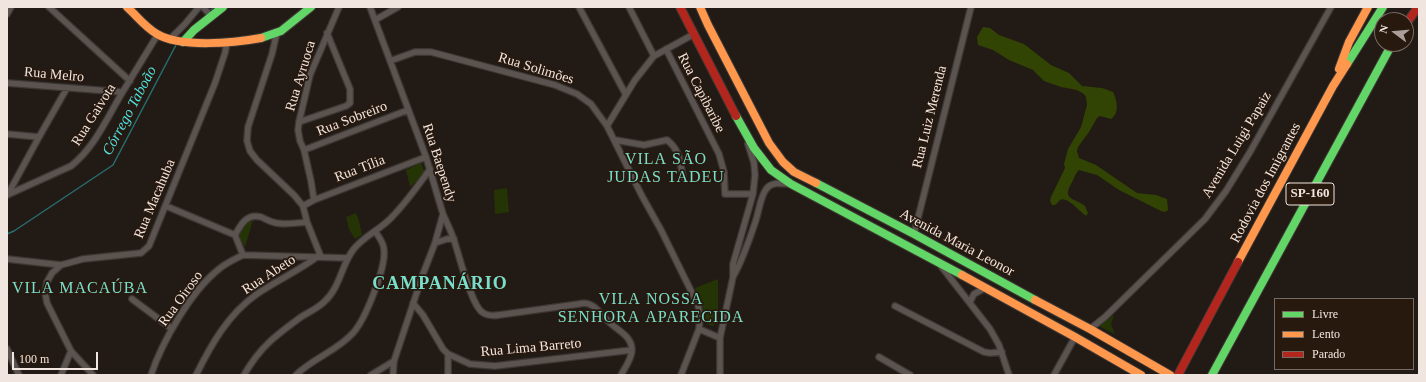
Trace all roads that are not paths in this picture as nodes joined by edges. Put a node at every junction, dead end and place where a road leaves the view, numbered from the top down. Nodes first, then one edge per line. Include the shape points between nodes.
1 (11, 7) edge
2 (49, 7) edge
3 (127, 7) edge
4 (199, 7) edge
5 (203, 7) edge
6 (223, 7) edge
7 (311, 7) edge
8 (339, 7) edge
9 (370, 7) edge
10 (398, 7) edge
11 (580, 7) edge
12 (629, 7) edge
13 (680, 7) edge
14 (700, 7) edge
15 (971, 7) edge
16 (1330, 7) edge
17 (1368, 7) edge
18 (1383, 7) edge
19 (7, 14) edge
20 (211, 16) junction
21 (375, 20) junction
22 (277, 32) junction
23 (327, 32) junction
24 (158, 34) junction
25 (694, 34) junction
26 (170, 39) junction
27 (183, 42) junction
28 (227, 42) junction
29 (666, 49) junction
30 (1388, 52) edge
31 (654, 56) junction
32 (390, 61) junction
33 (130, 80) junction
34 (7, 83) edge
35 (1333, 86) junction
36 (67, 88) junction
37 (122, 92) junction
38 (626, 94) junction
39 (408, 110) junction
40 (299, 122) junction
41 (740, 125) junction
42 (607, 126) junction
43 (8, 135) edge
44 (39, 137) junction
45 (615, 140) junction
46 (304, 150) junction
47 (426, 156) junction
48 (430, 169) junction
49 (683, 177) dead end
50 (791, 184) junction
51 (753, 194) junction
52 (8, 195) edge
53 (314, 200) junction
54 (853, 203) junction
55 (166, 206) junction
56 (303, 206) junction
57 (443, 214) junction
58 (849, 214) junction
59 (307, 222) junction
60 (375, 231) junction
61 (914, 234) junction
62 (235, 235) junction
63 (454, 239) junction
64 (435, 243) junction
65 (243, 255) junction
66 (319, 257) junction
67 (347, 258) junction
68 (7, 259) edge
69 (940, 264) junction
70 (61, 265) junction
71 (732, 277) junction
72 (985, 288) junction
73 (132, 299) dead end
74 (970, 302) junction
75 (413, 303) junction
76 (894, 306) dead end
77 (172, 329) junction
78 (699, 329) junction
79 (1090, 329) junction
80 (1074, 336) junction
81 (720, 338) junction
82 (7, 349) edge
83 (632, 350) junction
84 (71, 351) junction
85 (1002, 352) junction
86 (448, 354) junction
87 (879, 357) dead end
88 (394, 361) junction
89 (1054, 374) edge
90 (19, 375) edge
91 (61, 375) edge
92 (94, 375) edge
93 (151, 375) edge
94 (196, 375) edge
95 (244, 375) edge
96 (296, 375) edge
97 (371, 375) edge
98 (393, 375) edge
99 (448, 375) edge
100 (621, 375) edge
101 (680, 375) edge
102 (720, 375) edge
103 (910, 375) edge
104 (1009, 375) edge
105 (1141, 375) edge
106 (1170, 375) edge
107 (1178, 375) edge
108 (1212, 375) edge

1 - 19 street
2 - 33 street
3 - 24 main road
4 - 26 street
5 - 20 street
6 - 20 main road
7 - 22 main road
8 - 23 street, Rua Ayruoca
9 - 21 street, Rua Baependy
10 - 21 street
11 - 38 street
12 - 31 street
13 - 25 main road, Avenida Maria Leonor
14 - 54 main road, Avenida Maria Leonor via 769,143 788,166 803,178
15 - 61 street, Rua Luiz Merenda
16 - 79 street, Avenida Luigi Papaiz via 1250,152 1221,198 1204,219
17 - 35 main road via 1345,51
18 - 35 main road, Rodovia dos Imigrantes / SP-160
20 - 27 main road
21 - 32 street, Rua Baependy
22 - 28 main road via 249,40
22 - 56 street via 248,127 247,141 250,151 257,160
23 - 40 street, Rua Ayruoca via 310,75
23 - 40 street via 350,89 350,103
24 - 26 main road
24 - 33 street, Rua Gaivota
25 - 29 street
25 - 41 main road, Avenida Maria Leonor
26 - 27 main road
27 - 28 main road
28 - 55 street, Rua Macahuba via 215,83
29 - 31 street
29 - 51 street, Rua Capibaribe via 719,154 724,172 725,194
30 - 108 main road, SP-160
31 - 38 street
32 - 39 street, Rua Baependy
32 - 42 street, Rua Solimões via 415,52 431,52 555,85 585,99
33 - 37 street, Rua Gaivota
34 - 36 street, Rua Melro
35 - 107 main road, Rodovia dos Imigrantes / SP-160
36 - 37 street, Rua Melro
36 - 44 street
37 - 52 street, Rua Gaivota via 89,149 80,159 71,166
38 - 42 street
39 - 46 street, Rua Sobreiro
39 - 47 street, Rua Baependy
40 - 46 street, Rua Ayruoca via 298,130
41 - 50 main road, Avenida Maria Leonor via 765,164
41 - 51 street via 754,163
42 - 45 street, Rua Solimões
43 - 44 street
44 - 52 street
45 - 49 street via 644,145 667,140 674,145 679,154
45 - 78 street, Rua Solimões via 695,297 700,316
46 - 53 street, Rua Ayruoca
47 - 48 street, Rua Baependy
47 - 53 street, Rua Tília
48 - 57 street, Rua Baependy
48 - 60 street via 405,203
50 - 58 main road, Avenida Maria Leonor
50 - 71 street via 774,184 767,188 739,265
51 - 71 street via 733,264
53 - 56 street, Rua Tília
54 - 58 main road
54 - 61 main road, Avenida Maria Leonor
55 - 62 street
55 - 70 street, Rua Macahuba via 150,246 141,253 83,259
56 - 59 street
57 - 63 street
57 - 64 street, Rua Baependy
58 - 69 main road, Avenida Maria Leonor
59 - 62 street via 286,224 259,216 252,217 245,219
59 - 66 street
60 - 67 street via 360,242
60 - 96 street via 384,250 384,263 366,311 353,332
61 - 79 main road, Avenida Maria Leonor
62 - 65 street
63 - 64 street
63 - 83 street via 470,291 479,309 485,314 491,316 589,304 624,333 631,343
64 - 75 street, Rua Baependy
65 - 66 street
65 - 77 street, Rua Oiroso via 219,269 206,281
66 - 67 street
66 - 94 street, Rua Abeto via 255,295 236,312 219,332
67 - 95 street via 333,292 324,303 274,337 263,347
68 - 70 street
69 - 72 main road, Avenida Maria Leonor
69 - 74 street
70 - 84 street via 52,273 45,292 47,303
71 - 81 street
72 - 74 street via 974,294
72 - 80 main road, Avenida Maria Leonor
73 - 77 street
74 - 85 street via 990,329
75 - 86 street, Rua Lima Barreto
75 - 88 street, Rua Baependy
76 - 85 street via 984,352
77 - 93 street, Rua Oiroso
78 - 81 street
78 - 101 street
79 - 106 main road, Avenida Maria Leonor
80 - 89 street
80 - 105 main road, Avenida Maria Leonor
81 - 102 street
82 - 90 street
83 - 86 street, Rua Lima Barreto via 495,366 470,364
83 - 100 street
84 - 91 street
84 - 92 street
85 - 104 street
86 - 99 street
87 - 103 street
88 - 97 street
88 - 98 street, Rua Baependy

